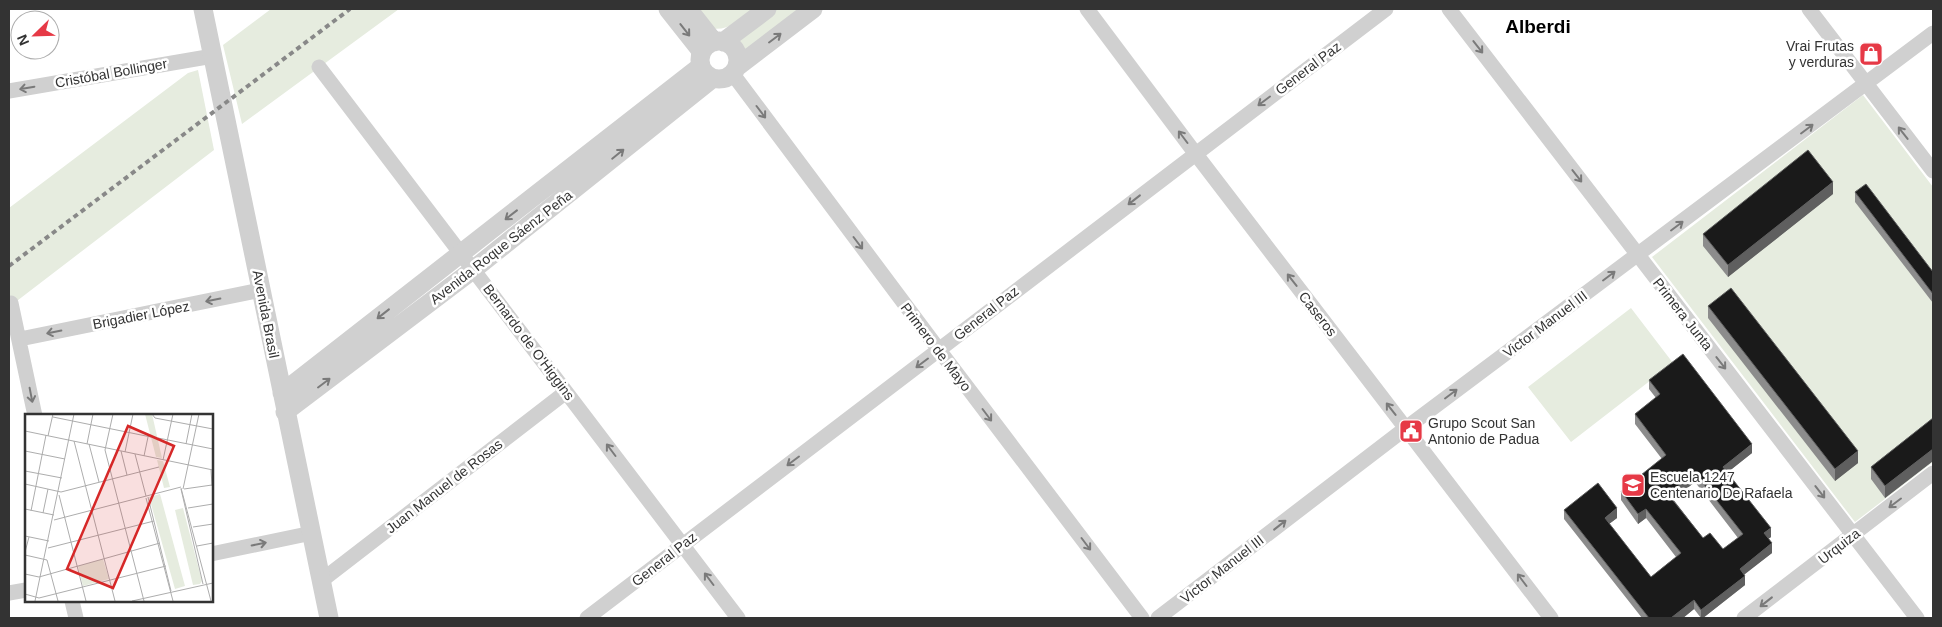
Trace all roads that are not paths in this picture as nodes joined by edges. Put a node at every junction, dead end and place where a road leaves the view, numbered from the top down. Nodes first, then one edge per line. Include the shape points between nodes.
1 (203, 9) edge
2 (668, 9) edge
3 (688, 9) edge
4 (766, 9) edge
5 (813, 9) edge
6 (1087, 9) edge
7 (1386, 9) edge
8 (1449, 9) edge
9 (1809, 9) edge
10 (1933, 33) edge
11 (213, 56) junction
12 (711, 56) junction
13 (319, 67) dead end
14 (734, 70) junction
15 (1866, 85) junction
16 (9, 91) edge
17 (1195, 153) junction
18 (595, 161) junction
19 (1933, 171) edge
20 (539, 193) junction
21 (551, 208) junction
22 (462, 254) junction
23 (1638, 255) junction
24 (474, 269) junction
25 (261, 290) junction
26 (11, 303) dead end
27 (20, 339) junction
28 (939, 350) junction
29 (566, 392) junction
30 (282, 393) junction
31 (285, 412) junction
32 (35, 414) edge
33 (1406, 428) junction
34 (1933, 473) edge
35 (312, 533) junction
36 (1853, 534) junction
37 (682, 544) junction
38 (212, 554) edge
39 (322, 581) junction
40 (25, 590) edge
41 (9, 593) edge
42 (72, 602) edge
43 (76, 618) edge
44 (329, 618) edge
45 (587, 618) edge
46 (738, 618) edge
47 (1142, 618) edge
48 (1158, 618) edge
49 (1552, 618) edge
50 (1744, 618) edge
51 (1917, 618) edge

1 - 11 street, Avenida Brasil
2 -> 12 street
3 - 12 street
4 - 12 street, Avenida Roque Sáenz Peña
14 -> 5 street
17 -> 6 street, Caseros
7 -> 17 street, General Paz
8 -> 23 street, Primera Junta
9 - 15 street
10 - 15 street, Victor Manuel III
11 -> 16 street, Cristóbal Bollinger
11 - 25 street, Avenida Brasil
12 - 14 street via 724,78
12 - 14 street via 735,50 738,61
12 - 18 street, Avenida Roque Sáenz Peña via 680,94
13 - 22 street, Bernardo de O'Higgins
14 -> 28 street, Primero de Mayo
19 -> 15 street
23 -> 15 street, Victor Manuel III
17 -> 28 street, General Paz
33 -> 17 street, Caseros
18 - 20 street, Avenida Roque Sáenz Peña
18 - 21 street, Avenida Roque Sáenz Peña
20 - 21 street
20 -> 22 street, Avenida Roque Sáenz Peña
21 - 24 street, Avenida Roque Sáenz Peña
22 - 24 street, Bernardo de O'Higgins
22 -> 30 street, Avenida Roque Sáenz Peña
33 -> 23 street, Victor Manuel III
23 -> 36 street, Primera Junta
24 - 29 street, Bernardo de O'Higgins
31 -> 24 street, Avenida Roque Sáenz Peña
25 -> 27 street, Brigadier López
25 - 30 street, Avenida Brasil
26 - 27 street
27 -> 32 street
28 -> 37 street, General Paz
28 -> 47 street, Primero de Mayo
37 -> 29 street, Bernardo de O'Higgins
29 - 39 street, Juan Manuel de Rosas
30 - 31 street, Avenida Brasil
31 - 35 street, Avenida Brasil
48 -> 33 street, Victor Manuel III
49 -> 33 street, Caseros
34 -> 36 street, Urquiza
38 -> 35 street
35 - 39 street, Avenida Brasil
36 -> 50 street, Urquiza
36 - 51 street, Primera Junta
37 - 45 street, General Paz
46 -> 37 street, Bernardo de O'Higgins
39 - 44 street, Avenida Brasil
40 - 41 street
42 - 43 street

